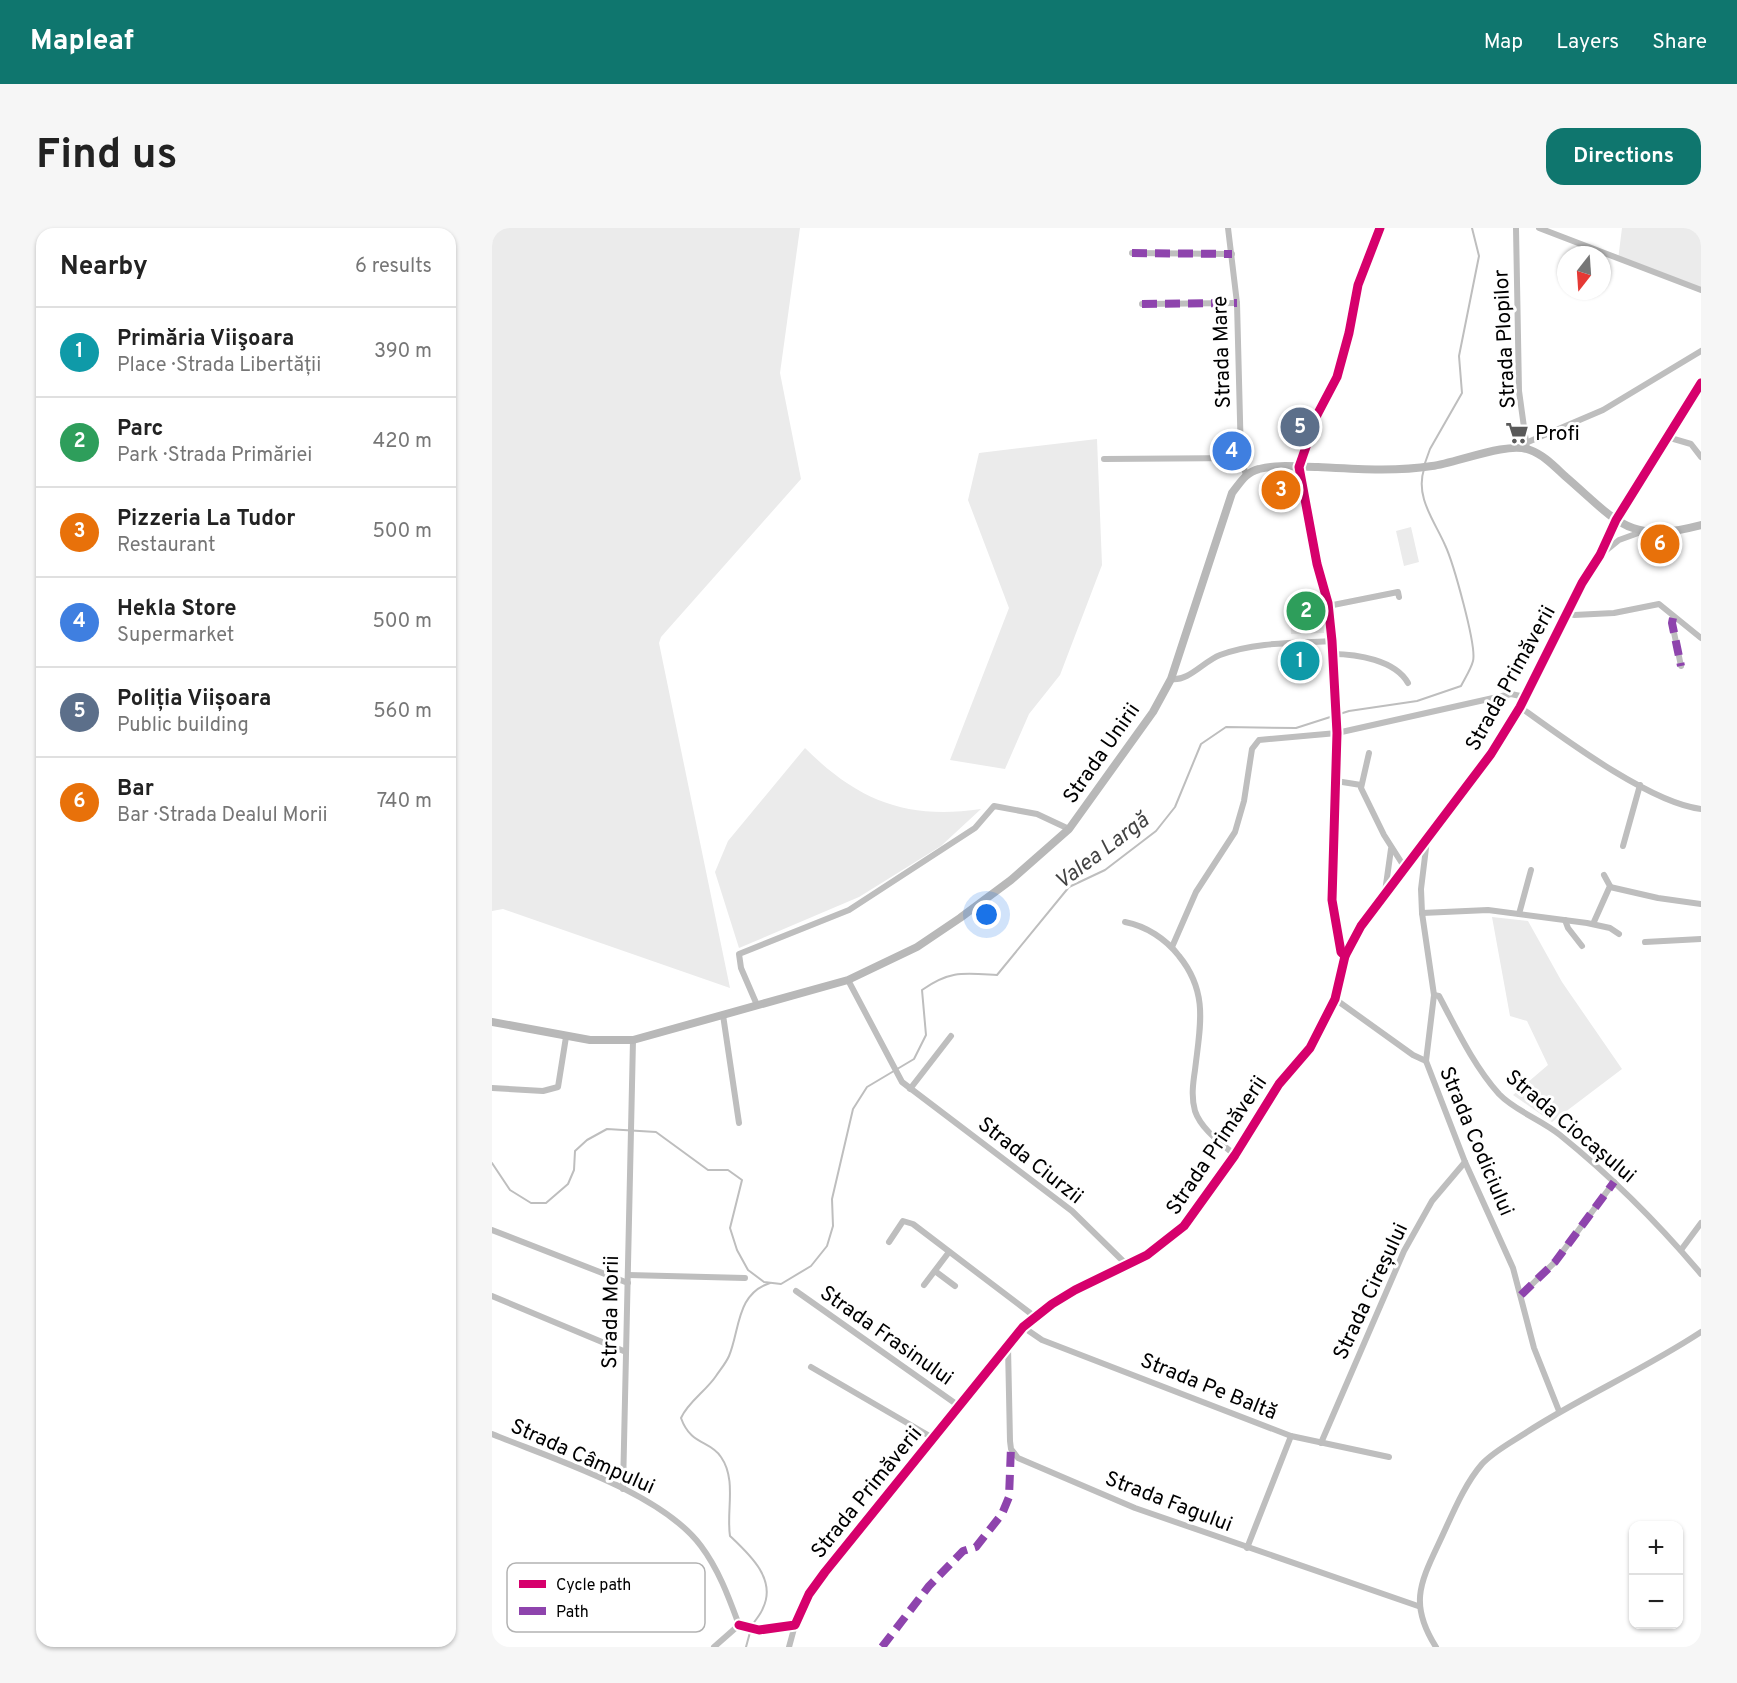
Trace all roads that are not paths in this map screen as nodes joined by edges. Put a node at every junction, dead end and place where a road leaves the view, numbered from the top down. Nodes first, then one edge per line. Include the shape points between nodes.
1 (1228, 228) edge
2 (1380, 228) edge
3 (1516, 228) edge
4 (1539, 228) edge
5 (1132, 253) dead end
6 (1232, 254) junction
7 (1701, 290) edge
8 (1237, 303) junction
9 (1142, 304) dead end
10 (1701, 351) edge
11 (1701, 383) edge
12 (1667, 437) junction
13 (1528, 445) junction
14 (1701, 457) edge
15 (1241, 458) junction
16 (1104, 459) dead end
17 (1299, 467) junction
18 (1246, 475) junction
19 (1616, 520) junction
20 (1701, 525) edge
21 (1641, 532) junction
22 (1600, 555) junction
23 (1399, 597) dead end
24 (1328, 606) junction
25 (1568, 613) junction
26 (1673, 618) junction
27 (1701, 638) edge
28 (1332, 641) junction
29 (1332, 654) junction
30 (1682, 666) dead end
31 (1171, 679) junction
32 (1408, 683) dead end
33 (1525, 697) junction
34 (1520, 706) junction
35 (1337, 733) junction
36 (1370, 753) dead end
37 (1336, 781) junction
38 (1361, 784) junction
39 (1640, 785) junction
40 (1701, 809) edge
41 (1069, 829) junction
42 (1427, 840) junction
43 (1623, 846) dead end
44 (1391, 848) junction
45 (1405, 868) junction
46 (1531, 870) dead end
47 (1604, 875) dead end
48 (1610, 887) junction
49 (1384, 896) junction
50 (1701, 904) edge
51 (1422, 913) junction
52 (1519, 914) junction
53 (1565, 920) junction
54 (1125, 922) dead end
55 (1593, 924) junction
56 (1619, 934) dead end
57 (1701, 939) edge
58 (1645, 942) dead end
59 (1582, 946) dead end
60 (1172, 947) junction
61 (1345, 956) junction
62 (848, 980) junction
63 (1434, 995) junction
64 (1335, 999) junction
65 (757, 1005) junction
66 (723, 1015) junction
67 (492, 1022) edge
68 (951, 1036) dead end
69 (566, 1037) junction
70 (633, 1040) junction
71 (1426, 1061) junction
72 (492, 1088) edge
73 (910, 1089) junction
74 (739, 1123) dead end
75 (1235, 1155) junction
76 (1465, 1162) junction
77 (1614, 1182) junction
78 (1701, 1223) edge
79 (492, 1230) edge
80 (889, 1242) dead end
81 (1681, 1250) junction
82 (949, 1252) junction
83 (1126, 1264) junction
84 (935, 1271) junction
85 (1701, 1274) edge
86 (628, 1275) junction
87 (745, 1278) dead end
88 (628, 1283) junction
89 (924, 1285) dead end
90 (955, 1286) dead end
91 (796, 1291) dead end
92 (1521, 1295) junction
93 (492, 1296) edge
94 (1034, 1316) junction
95 (1023, 1327) junction
96 (1701, 1332) edge
97 (1008, 1347) junction
98 (626, 1352) junction
99 (811, 1367) dead end
100 (959, 1406) junction
101 (1559, 1411) junction
102 (492, 1434) edge
103 (1291, 1436) junction
104 (933, 1438) junction
105 (1321, 1443) junction
106 (1389, 1457) dead end
107 (623, 1489) junction
108 (1247, 1548) junction
109 (1418, 1606) junction
110 (795, 1624) junction
111 (739, 1625) junction
112 (714, 1647) edge
113 (789, 1647) edge
114 (1436, 1647) edge

1 - 6 street, Strada Mare
2 - 17 street via 1358,285 1337,377 1317,415
3 - 13 street, Strada Plopilor via 1519,391
4 - 7 street
5 - 6 street
6 - 8 street, Strada Mare
8 - 9 street
8 - 15 street, Strada Mare
10 - 13 street via 1603,410
11 - 12 street
12 - 14 street via 1691,444
12 - 19 street
13 - 17 main road via 1432,466
13 - 19 main road
15 - 16 street
15 - 18 street, Strada Mare
17 - 18 main road via 1257,469
17 - 24 street
18 - 31 main road, Strada Unirii via 1232,493
19 - 21 main road
19 - 22 street
20 - 21 main road via 1673,532
21 - 22 street via 1619,540
22 - 25 street, Strada Primăverii
23 - 24 street via 1398,592
24 - 28 street
25 - 26 street via 1614,613 1659,604
25 - 33 street, Strada Primăverii
26 - 27 street
26 - 30 street
28 - 29 street
28 - 31 street via 1235,649 1209,659 1182,679
29 - 32 street via 1356,656 1394,668
29 - 35 street
31 - 41 main road, Strada Unirii via 1153,712
33 - 34 street, Strada Primăverii
33 - 35 street via 1511,694
34 - 39 street via 1573,745
34 - 42 street, Strada Primăverii via 1491,754
35 - 37 street
35 - 60 street via 1259,740 1254,744 1235,832 1196,892
36 - 38 street
37 - 38 street
37 - 61 street via 1332,900
38 - 44 street
39 - 40 street
39 - 43 street
41 - 62 main road, Strada Unirii via 1011,880 934,936
41 - 65 street via 1036,814 993,806 975,828 849,910 740,954 741,968
42 - 45 street, Strada Primăverii
42 - 51 street, Strada Codiciului
44 - 45 street
44 - 49 street
45 - 49 street, Strada Primăverii
46 - 52 street
47 - 48 street
48 - 50 street
48 - 55 street
49 - 61 street, Strada Primăverii
51 - 52 street via 1488,910
51 - 63 street, Strada Codiciului
52 - 53 street
53 - 55 street
53 - 59 street
54 - 60 street via 1147,929
55 - 56 street
57 - 58 street
60 - 75 street via 1196,985 1202,1015 1192,1089 1196,1114
61 - 64 street, Strada Primăverii
62 - 65 main road, Strada Unirii
62 - 73 street, Strada Ciurzii via 899,1079
63 - 71 street, Strada Codiciului
63 - 77 street, Strada Ciocașului via 1439,996 1476,1062 1501,1096 1559,1134
64 - 71 street
64 - 75 street, Strada Primăverii via 1310,1048 1279,1084
65 - 66 main road, Strada Unirii
66 - 70 main road, Strada Unirii
66 - 74 street
67 - 69 main road, Strada Unirii
68 - 73 street
69 - 70 main road, Strada Unirii
69 - 72 street via 558,1087 543,1091
70 - 86 street, Strada Morii
71 - 76 street, Strada Codiciului
73 - 83 street, Strada Ciurzii via 1072,1211
75 - 83 street, Strada Primăverii via 1184,1227 1147,1255
76 - 92 street, Strada Codiciului via 1514,1268
76 - 105 street, Strada Cireșului via 1432,1202 1404,1251
77 - 81 street, Strada Ciocașului
77 - 92 street via 1555,1263
78 - 81 street
79 - 88 street
80 - 82 street via 905,1220
81 - 85 street, Strada Ciocașului
82 - 84 street
82 - 94 street
83 - 94 street, Strada Primăverii
84 - 89 street
84 - 90 street
86 - 87 street
86 - 88 street, Strada Morii
88 - 98 street, Strada Morii
91 - 100 street, Strada Frasinului
92 - 101 street, Strada Codiciului via 1534,1348
93 - 98 street
94 - 95 street, Strada Primăverii
95 - 97 street, Strada Primăverii
95 - 103 street, Strada Pe Baltă via 1042,1340
96 - 101 street
97 - 100 street, Strada Primăverii
97 - 108 street, Strada Fagului via 1010,1441 1018,1458 1135,1508
98 - 107 street, Strada Morii
99 - 104 street
100 - 104 street, Strada Primăverii
101 - 109 street via 1491,1455 1481,1466 1423,1578
102 - 107 street, Strada Câmpului
103 - 105 street, Strada Pe Baltă
103 - 108 street
104 - 110 street, Strada Primăverii via 814,1587
105 - 106 street, Strada Pe Baltă
107 - 111 street, Strada Câmpului via 680,1523 701,1546 718,1574
108 - 109 street, Strada Fagului
109 - 114 street
110 - 111 street via 756,1629
110 - 113 street, Strada Primăverii
111 - 112 street

